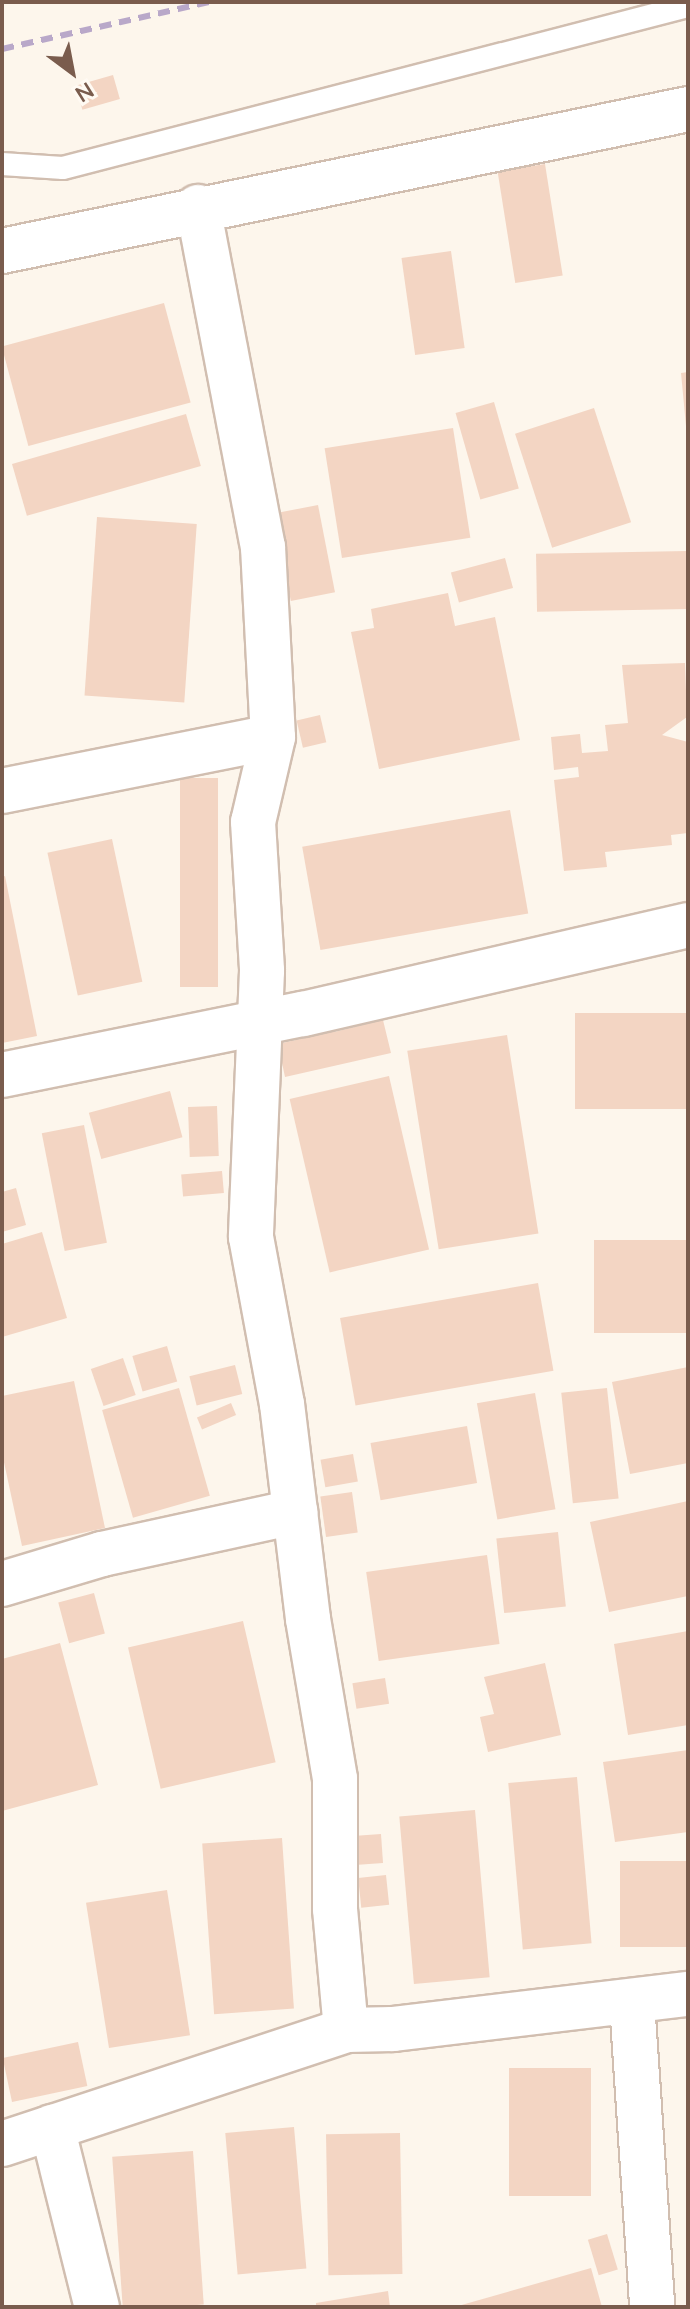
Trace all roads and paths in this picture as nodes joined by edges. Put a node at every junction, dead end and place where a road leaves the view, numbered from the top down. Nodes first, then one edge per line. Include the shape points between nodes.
1 (688, 6) edge
2 (688, 109) edge
3 (2, 164) edge
4 (198, 207) junction
5 (2, 251) edge
6 (273, 737) junction
7 (2, 791) edge
8 (688, 925) edge
9 (258, 1020) junction
10 (2, 1075) edge
11 (295, 1512) junction
12 (2, 1584) edge
13 (688, 1994) edge
14 (632, 2002) junction
15 (346, 2030) junction
16 (52, 2127) junction
17 (2, 2144) edge
18 (97, 2307) edge
19 (652, 2307) edge

1 - 3 lane via 63,168
2 - 4 street
4 - 5 street
4 - 6 street via 263,547
6 - 7 street
6 - 9 street via 253,822 262,971
8 - 9 street
9 - 10 street
9 - 11 street via 251,1237 282,1404
11 - 12 street via 102,1554
11 - 15 street via 335,1779 335,1909
13 - 14 street
14 - 15 street
14 - 19 street
15 - 16 street
16 - 17 street
16 - 18 street

